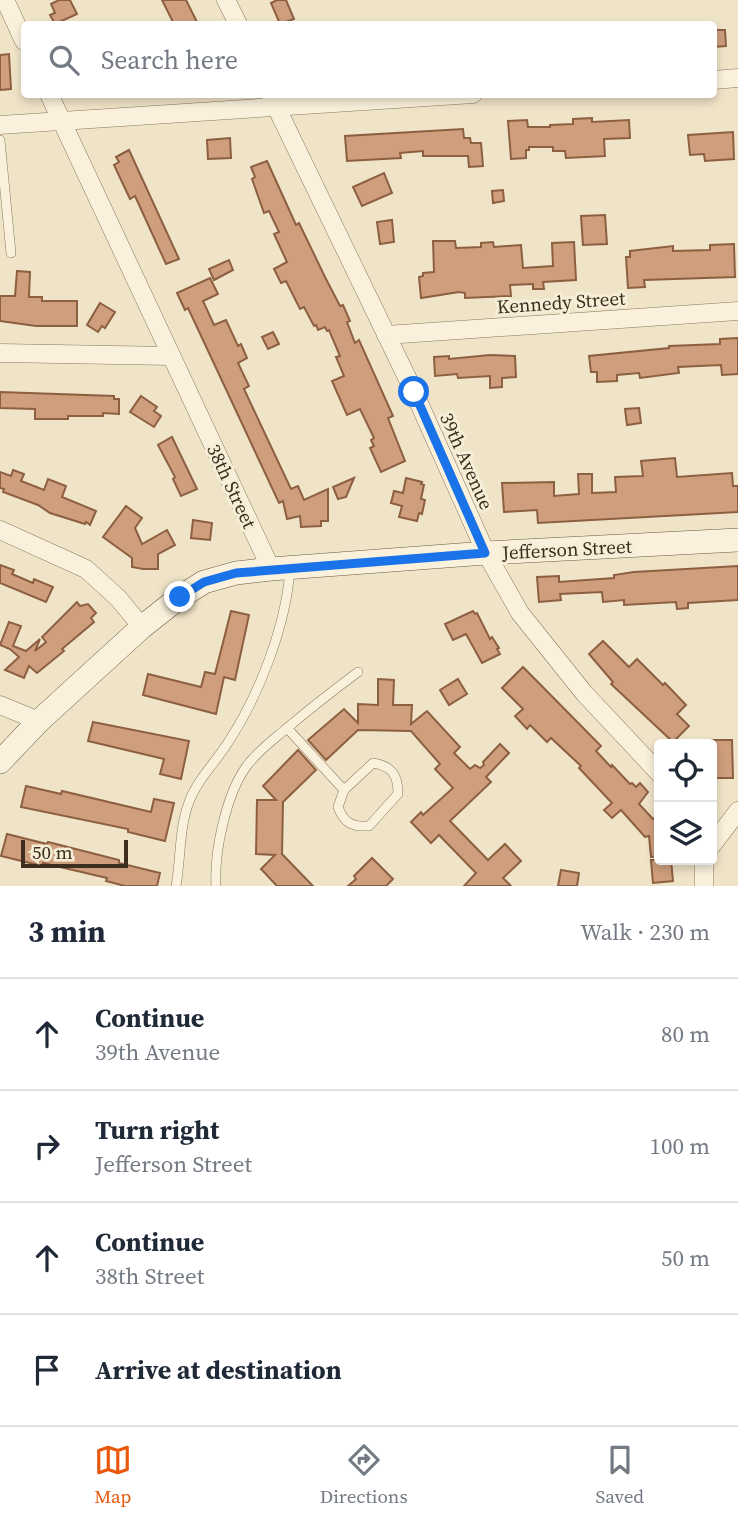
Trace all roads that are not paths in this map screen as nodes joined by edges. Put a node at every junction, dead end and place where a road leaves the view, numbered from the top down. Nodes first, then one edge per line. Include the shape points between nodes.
1 (5, 0) edge
2 (226, 0) edge
3 (236, 21) edge
4 (21, 35) edge
5 (738, 78) edge
6 (717, 80) edge
7 (51, 98) edge
8 (340, 98) edge
9 (273, 100) edge
10 (62, 121) junction
11 (0, 125) edge
12 (0, 140) edge
13 (11, 253) dead end
14 (738, 311) edge
15 (386, 335) junction
16 (0, 353) edge
17 (171, 356) junction
18 (0, 530) edge
19 (738, 540) edge
20 (485, 553) junction
21 (280, 568) junction
22 (142, 627) junction
23 (358, 672) dead end
24 (0, 705) edge
25 (40, 721) junction
26 (287, 728) junction
27 (0, 762) edge
28 (654, 769) edge
29 (344, 790) junction
30 (738, 811) edge
31 (717, 838) edge
32 (704, 865) edge
33 (176, 886) edge
34 (216, 886) edge
35 (704, 886) edge

1 - 4 street
2 - 3 street
5 - 6 street
7 - 10 street, 38th Street
8 - 9 street
9 - 10 street
9 - 15 street, 39th Avenue
10 - 11 street
10 - 17 street, 38th Street
12 - 13 lane
14 - 15 street, Kennedy Street
15 - 20 street, 39th Avenue
16 - 17 street
17 - 21 street, 38th Street
18 - 22 street via 86,569
19 - 20 street, Jefferson Street
20 - 21 street, Jefferson Street
20 - 28 street, 39th Avenue via 520,613 583,693
21 - 22 street via 204,582
21 - 33 lane via 285,599 274,642 253,699 188,803
22 - 25 street
23 - 26 lane
24 - 25 street
25 - 27 street
26 - 29 lane
26 - 34 lane via 260,751 238,783 216,858
29 - 29 lane via 338,807 346,822 369,826 398,794 397,778 393,771 373,763
30 - 31 street
32 - 35 street

